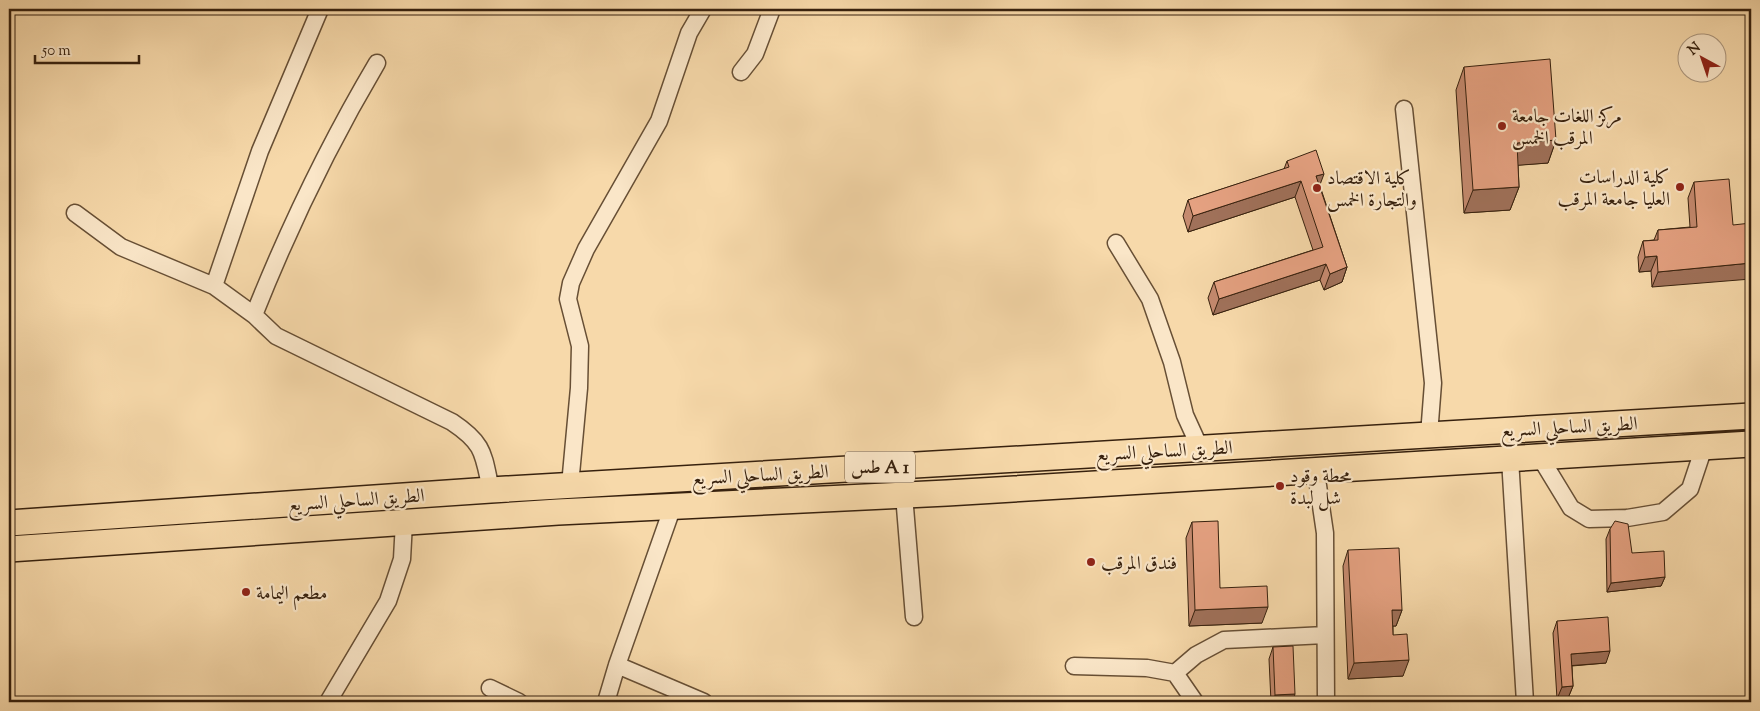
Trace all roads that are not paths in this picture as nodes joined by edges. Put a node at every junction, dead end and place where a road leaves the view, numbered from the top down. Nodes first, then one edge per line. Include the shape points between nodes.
1 (320, 9) edge
2 (703, 9) edge
3 (772, 9) edge
4 (377, 63) dead end
5 (741, 72) dead end
6 (1404, 108) dead end
7 (75, 214) dead end
8 (1116, 242) dead end
9 (214, 286) junction
10 (254, 315) junction
11 (1751, 416) edge
12 (1429, 435) junction
13 (1751, 444) edge
14 (1704, 447) junction
15 (1200, 448) junction
16 (1540, 457) junction
17 (1510, 459) junction
18 (1316, 472) junction
19 (570, 485) junction
20 (491, 490) junction
21 (904, 495) junction
22 (674, 506) junction
23 (404, 522) junction
24 (9, 523) edge
25 (9, 549) edge
26 (914, 617) dead end
27 (1326, 635) junction
28 (616, 665) junction
29 (1074, 666) dead end
30 (1175, 672) junction
31 (490, 688) dead end
32 (328, 702) edge
33 (519, 702) edge
34 (606, 702) edge
35 (704, 702) edge
36 (1194, 702) edge
37 (1326, 702) edge
38 (1525, 702) edge

1 - 9 street via 260,150
2 - 19 street via 689,33 659,121 586,248 571,283 568,299 580,346
3 - 5 street via 755,54
4 - 10 street via 319,167
6 - 12 street via 1433,383
7 - 9 street via 121,248
8 - 15 street via 1150,299 1172,362 1185,415
9 - 10 street
10 - 20 street via 276,336 452,422 468,433 481,448
11 - 12 highway, الطريق الساحلي السريع / طس A 1
12 - 15 highway, الطريق الساحلي السريع / طس A 1
13 - 14 highway, الطريق الساحلي السريع / طس A 1
14 - 16 highway, الطريق الساحلي السريع / طس A 1
14 - 16 street via 1690,490 1663,512 1627,518 1589,519 1571,508
15 - 19 highway, الطريق الساحلي السريع / طس A 1
16 - 17 highway, الطريق الساحلي السريع / طس A 1
17 - 18 highway, الطريق الساحلي السريع / طس A 1
17 - 38 street
18 - 21 highway, الطريق الساحلي السريع / طس A 1
18 - 27 street via 1325,533
19 - 20 highway, الطريق الساحلي السريع / طس A 1
20 - 24 highway, الطريق الساحلي السريع / طس A 1
21 - 22 highway, الطريق الساحلي السريع / طس A 1
21 - 26 street
22 - 23 highway, الطريق الساحلي السريع / طس A 1
22 - 28 street
23 - 25 highway, الطريق الساحلي السريع / طس A 1
23 - 32 street via 402,559 388,601
27 - 30 street via 1224,640 1196,655
27 - 37 street
28 - 34 street
28 - 35 street
29 - 30 street
30 - 36 street
31 - 33 street

